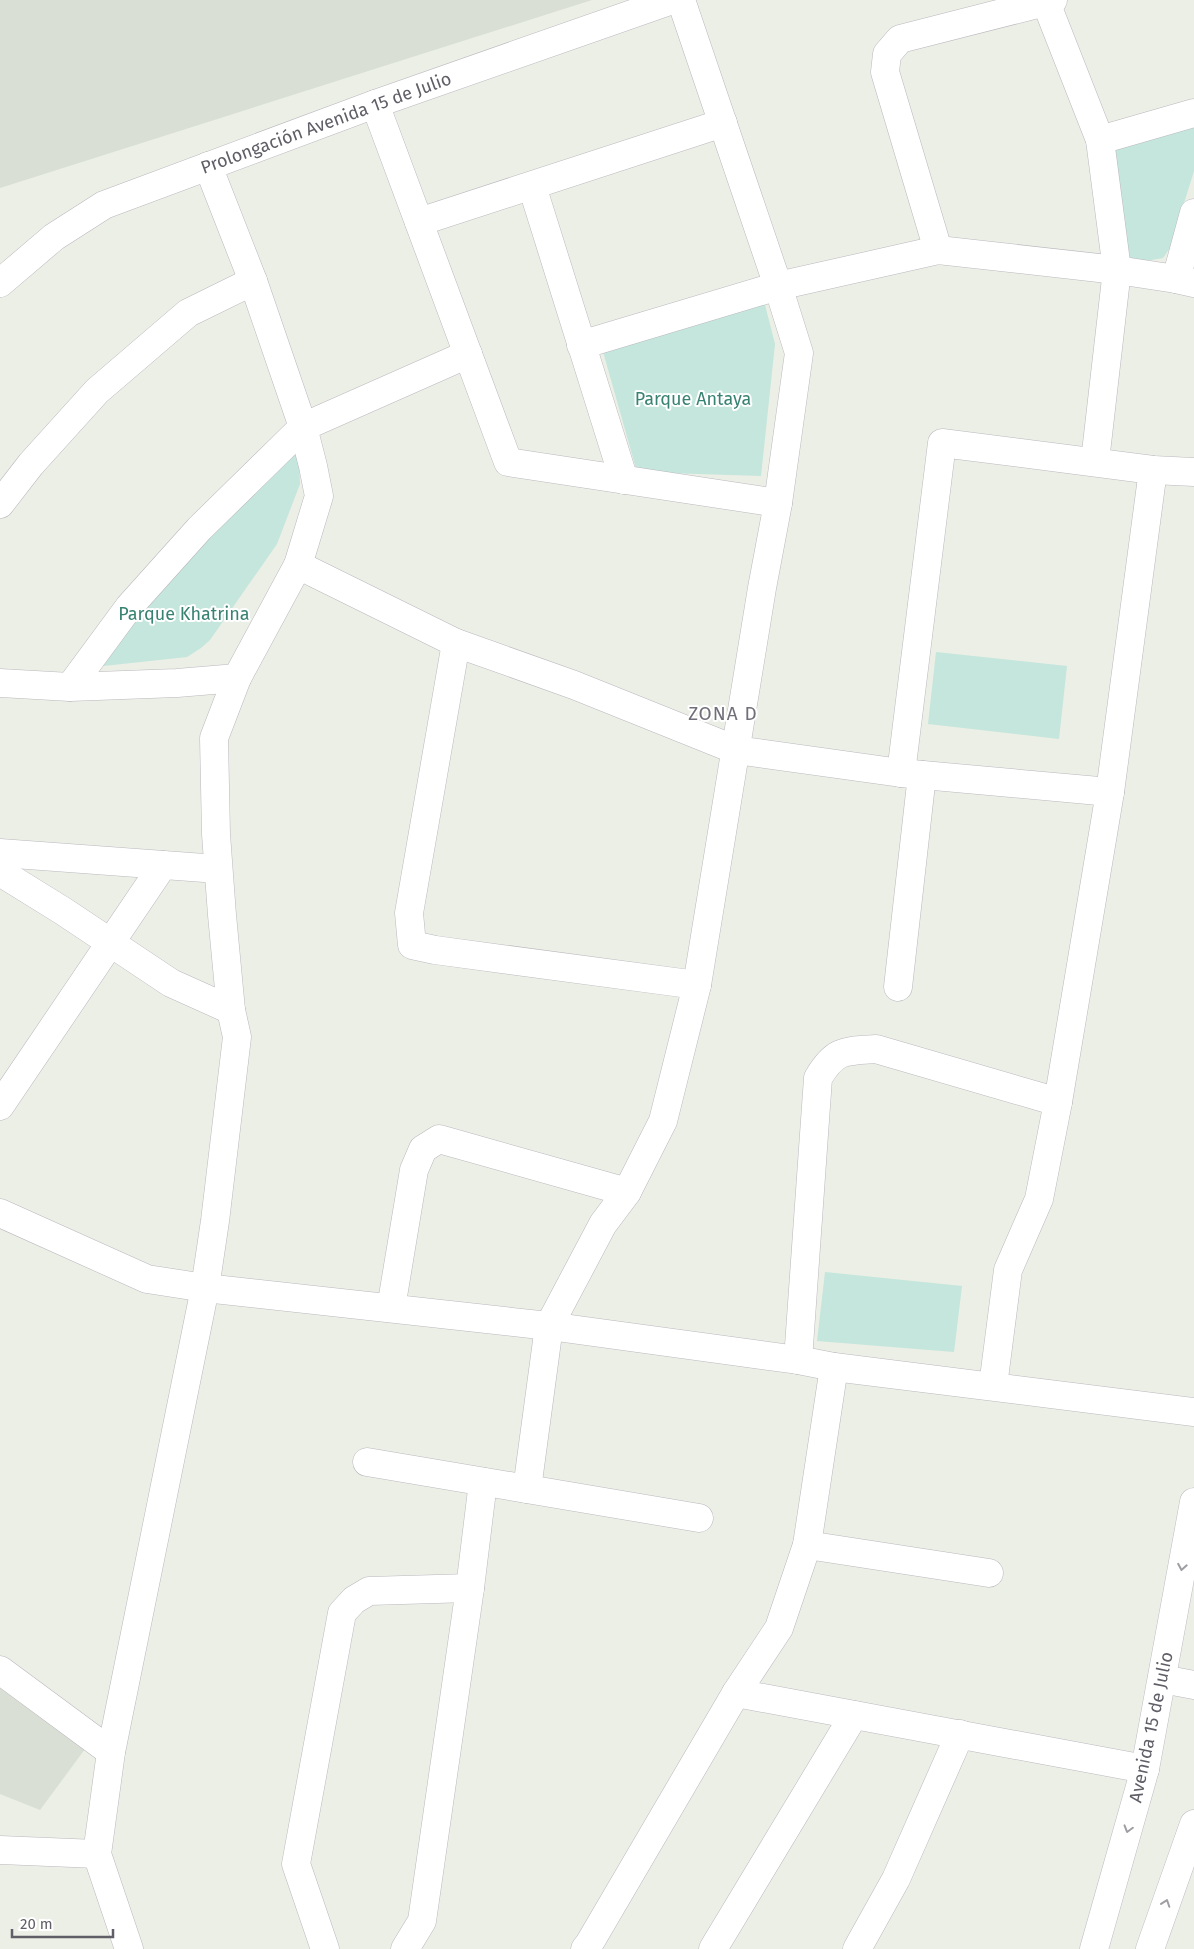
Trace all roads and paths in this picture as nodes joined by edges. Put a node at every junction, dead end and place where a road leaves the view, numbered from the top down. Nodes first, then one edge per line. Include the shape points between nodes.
1 (672, 0) edge
2 (681, 0) edge
3 (1048, 0) edge
4 (374, 104) junction
5 (1194, 112) edge
6 (723, 123) junction
7 (1100, 140) junction
8 (208, 166) junction
9 (532, 186) junction
10 (1194, 213) edge
11 (419, 222) junction
12 (938, 250) junction
13 (1117, 270) junction
14 (253, 281) junction
15 (1185, 281) edge
16 (0, 283) edge
17 (778, 286) junction
18 (580, 345) junction
19 (468, 354) junction
20 (303, 427) junction
21 (1096, 461) junction
22 (1153, 470) junction
23 (1194, 472) edge
24 (624, 480) junction
25 (778, 503) junction
26 (0, 504) edge
27 (298, 565) junction
28 (456, 643) junction
29 (237, 678) junction
30 (0, 683) edge
31 (70, 688) junction
32 (736, 750) junction
33 (911, 774) junction
34 (1110, 792) junction
35 (0, 853) edge
36 (163, 865) junction
37 (218, 868) junction
38 (0, 872) edge
39 (111, 942) junction
40 (697, 985) junction
41 (898, 987) dead end
42 (231, 1010) junction
43 (1058, 1102) junction
44 (0, 1106) edge
45 (627, 1192) junction
46 (0, 1213) edge
47 (205, 1288) junction
48 (391, 1308) junction
49 (550, 1326) junction
50 (798, 1360) junction
51 (834, 1367) junction
52 (993, 1386) junction
53 (1194, 1412) edge
54 (367, 1462) dead end
55 (483, 1482) junction
56 (527, 1489) junction
57 (1194, 1502) edge
58 (699, 1518) dead end
59 (807, 1545) junction
60 (989, 1573) dead end
61 (470, 1588) junction
62 (0, 1670) edge
63 (1162, 1679) junction
64 (1194, 1685) edge
65 (736, 1693) junction
66 (854, 1715) junction
67 (960, 1734) junction
68 (111, 1752) junction
69 (1146, 1769) junction
70 (1194, 1824) edge
71 (0, 1850) edge
72 (97, 1854) junction
73 (589, 1947) edge
74 (129, 1949) edge
75 (325, 1949) edge
76 (404, 1949) edge
77 (713, 1949) edge
78 (857, 1949) edge
79 (1094, 1949) edge
80 (1150, 1949) edge

1 - 4 street, Prolongación Avenida 15 de Julio
2 - 6 street
3 - 7 street
3 - 12 street via 900,39 887,54 885,72
4 - 8 street, Prolongación Avenida 15 de Julio
4 - 11 street
5 - 7 street
6 - 9 street
6 - 17 street
7 - 13 street
8 - 14 street
8 - 16 street, Prolongación Avenida 15 de Julio via 104,205 54,237
9 - 11 street
9 - 18 street
10 - 15 street
11 - 19 street
12 - 13 street
12 - 17 street
13 - 15 street
13 - 21 street
14 - 20 street
14 - 26 street via 188,313 97,391 31,464
17 - 18 street
17 - 25 street via 799,353
18 - 24 street
19 - 20 street
19 - 24 street via 508,462
20 - 27 street via 319,496
20 - 31 street via 199,529 129,607
21 - 22 street
21 - 33 street via 942,443
22 - 23 street
22 - 34 street
24 - 25 street
25 - 32 street
27 - 28 street
27 - 29 street
28 - 32 street via 574,685
28 - 40 street via 409,913 412,945
29 - 31 street
29 - 37 street via 214,738
30 - 31 street
32 - 33 street
32 - 40 street
33 - 34 street
33 - 41 street
34 - 43 street
35 - 36 street
36 - 37 street
36 - 39 street
37 - 42 street
38 - 39 street
39 - 42 street via 170,983
39 - 44 street
40 - 45 street via 663,1121
42 - 47 street via 237,1037
43 - 50 street via 876,1049 845,1051 828,1062 818,1078
43 - 52 street via 1039,1199 1008,1270
45 - 48 street via 439,1139 423,1149 414,1170
45 - 49 street via 603,1224
46 - 47 street via 147,1279
47 - 48 street
47 - 68 street
48 - 49 street
49 - 50 street
49 - 56 street
50 - 51 street
51 - 52 street
51 - 59 street
52 - 53 street
54 - 55 street
55 - 56 street
55 - 61 street
56 - 58 street
57 -> 63 street, Avenida 15 de Julio
59 - 60 street
59 - 65 street via 779,1628
61 - 75 street via 369,1591 342,1613 296,1864
61 - 76 street via 422,1921
62 - 68 street
63 - 64 street
63 - 69 street, Avenida 15 de Julio
65 - 66 street
65 - 73 street
66 - 67 street
66 - 77 street
67 - 69 street
67 - 78 street via 896,1879
68 - 72 street
69 -> 79 street, Avenida 15 de Julio
80 -> 70 street
71 - 72 street
72 - 74 street

